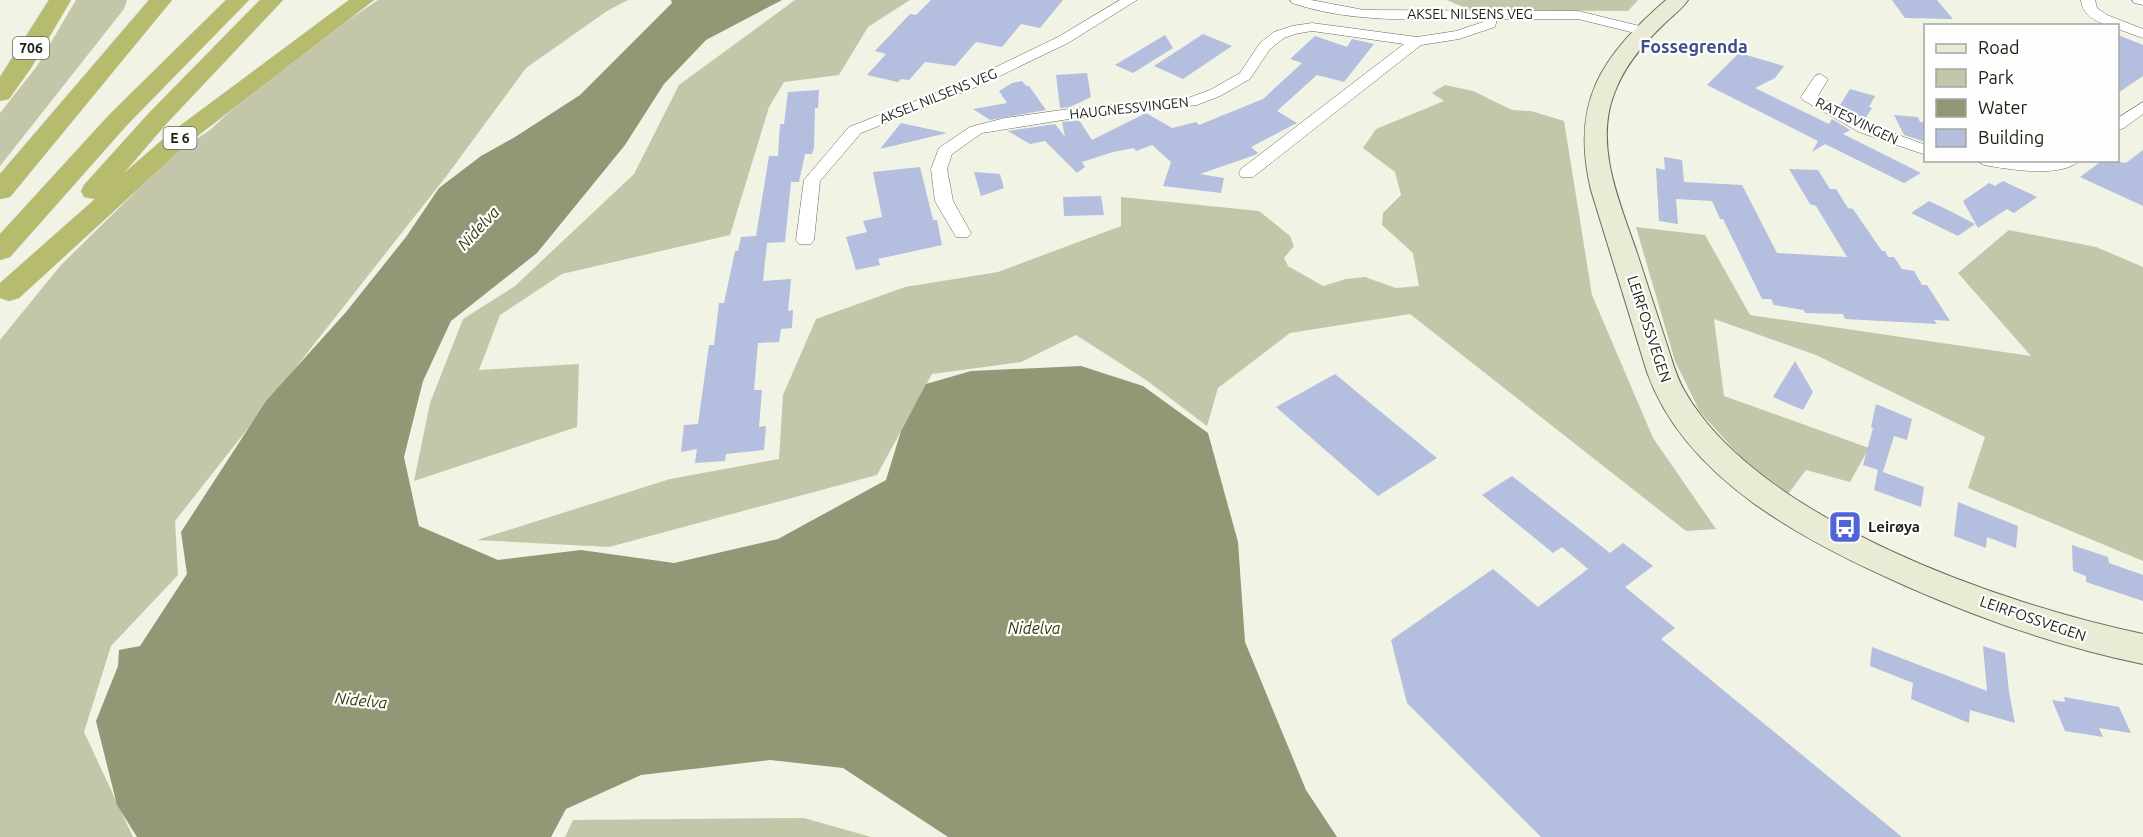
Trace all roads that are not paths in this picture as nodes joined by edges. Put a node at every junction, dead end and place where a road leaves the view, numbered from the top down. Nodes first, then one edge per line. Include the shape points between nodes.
1 (60, 0) edge
2 (161, 0) edge
3 (238, 0) edge
4 (272, 0) edge
5 (363, 0) edge
6 (1130, 0) edge
7 (1297, 0) edge
8 (1678, 0) edge
9 (2088, 0) edge
10 (1490, 13) junction
11 (1643, 31) junction
12 (2143, 34) edge
13 (1417, 40) junction
14 (1820, 79) dead end
15 (0, 94) edge
16 (2143, 107) edge
17 (2121, 119) edge
18 (1924, 149) edge
19 (2011, 162) edge
20 (2064, 162) edge
21 (1247, 173) dead end
22 (0, 191) edge
23 (962, 233) dead end
24 (805, 240) dead end
25 (0, 251) edge
26 (5, 297) edge
27 (2143, 649) edge

1 - 15 highway, 706
2 - 22 highway
3 - 25 highway via 118,120
4 - 26 highway, E 6 via 158,118
5 - 26 highway, E 6 via 178,139
6 - 24 street, AKSEL NILSENS VEG via 1063,40 990,76 855,130 812,180
7 - 10 street, AKSEL NILSENS VEG via 1364,14
8 - 11 street, LEIRFOSSVEGEN
9 - 12 street via 2095,14
10 - 11 street, AKSEL NILSENS VEG via 1578,15
10 - 13 street, HAUGNESSVINGEN via 1490,24 1459,34
11 - 27 street, LEIRFOSSVEGEN via 1603,89 1594,133 1602,186 1656,354 1669,390 1690,423 1729,467 1775,504 1856,549 2021,617 2083,637
13 - 21 street, HAUGNESSVINGEN
13 - 23 street, HAUGNESSVINGEN via 1312,27 1292,30 1265,46 1245,76 1191,102 1069,114 976,130 945,152 939,169 944,201
14 - 18 street, RATESVINGEN via 1809,97 1824,108
16 - 17 street
19 - 20 street

